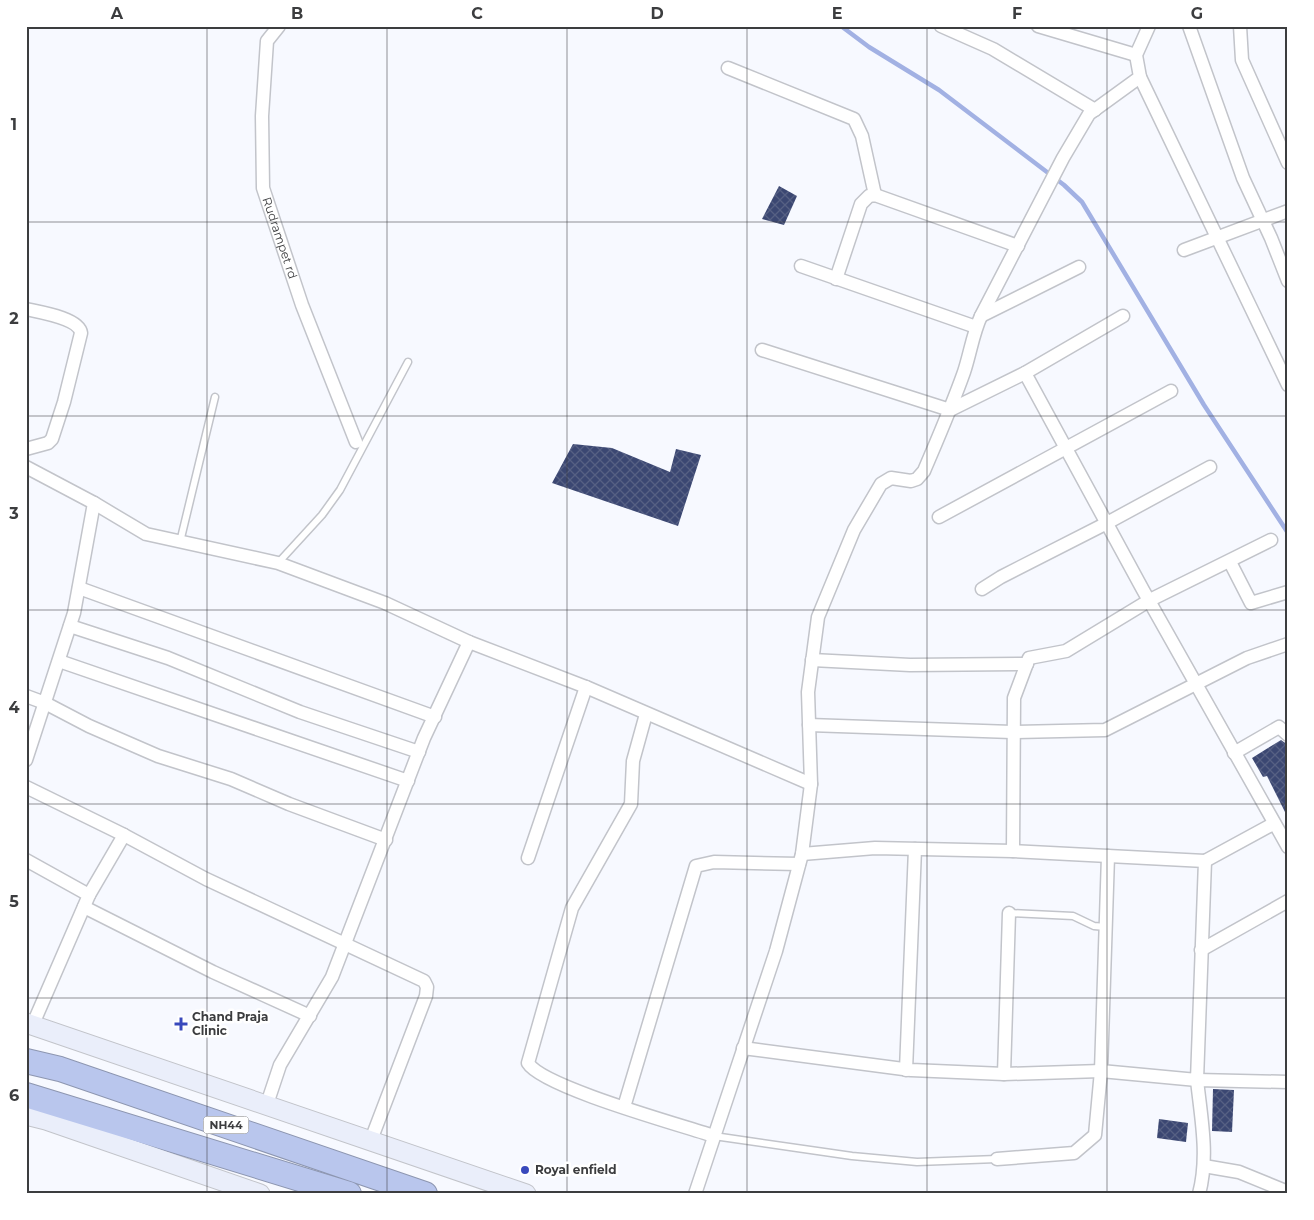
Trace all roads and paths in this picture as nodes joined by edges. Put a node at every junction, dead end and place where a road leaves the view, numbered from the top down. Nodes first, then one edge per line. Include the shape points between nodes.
1 (279, 26) edge
2 (941, 26) edge
3 (1038, 26) edge
4 (1149, 26) edge
5 (1189, 26) edge
6 (1240, 26) edge
7 (1136, 55) junction
8 (728, 68) dead end
9 (1140, 77) junction
10 (1095, 110) junction
11 (1288, 163) edge
12 (875, 196) junction
13 (1288, 211) edge
14 (1263, 220) junction
15 (1215, 238) junction
16 (1018, 246) junction
17 (1184, 250) dead end
18 (801, 266) dead end
19 (1079, 266) dead end
20 (836, 279) junction
21 (1288, 281) edge
22 (26, 308) edge
23 (1123, 316) dead end
24 (979, 322) junction
25 (762, 350) dead end
26 (408, 362) dead end
27 (1025, 373) junction
28 (1288, 385) edge
29 (1170, 391) dead end
30 (215, 397) dead end
31 (950, 410) junction
32 (356, 442) dead end
33 (1066, 447) junction
34 (26, 449) edge
35 (26, 467) edge
36 (1210, 467) dead end
37 (94, 504) junction
38 (939, 517) dead end
39 (1107, 523) junction
40 (1271, 540) dead end
41 (180, 542) junction
42 (1230, 562) junction
43 (278, 563) junction
44 (79, 588) junction
45 (982, 589) dead end
46 (1288, 592) edge
47 (1150, 600) junction
48 (70, 626) junction
49 (469, 642) junction
50 (1288, 644) edge
51 (812, 660) junction
52 (59, 661) junction
53 (1027, 664) junction
54 (1196, 684) junction
55 (586, 687) junction
56 (26, 696) edge
57 (45, 702) junction
58 (646, 714) junction
59 (435, 717) junction
60 (809, 725) junction
61 (1012, 732) junction
62 (1288, 735) edge
63 (419, 752) junction
64 (1234, 753) junction
65 (26, 760) edge
66 (408, 781) junction
67 (812, 784) junction
68 (26, 787) edge
69 (1280, 828) edge
70 (124, 835) junction
71 (386, 840) junction
72 (1288, 847) edge
73 (915, 849) junction
74 (1013, 851) junction
75 (1108, 856) junction
76 (528, 858) dead end
77 (800, 859) junction
78 (26, 860) edge
79 (1205, 861) junction
80 (89, 895) junction
81 (1288, 901) edge
82 (84, 907) junction
83 (1009, 912) joint
84 (1106, 927) junction
85 (345, 944) junction
86 (1202, 950) junction
87 (310, 1016) junction
88 (30, 1024) edge
89 (743, 1048) junction
90 (26, 1061) edge
91 (906, 1070) junction
92 (1101, 1071) junction
93 (1004, 1074) junction
94 (1197, 1080) junction
95 (1288, 1082) edge
96 (26, 1095) edge
97 (267, 1104) junction
98 (624, 1107) junction
99 (26, 1115) edge
100 (714, 1136) junction
101 (371, 1140) junction
102 (997, 1159) joint
103 (1204, 1166) junction
104 (1288, 1192) edge
105 (260, 1194) edge
106 (348, 1194) edge
107 (425, 1194) edge
108 (526, 1194) edge
109 (694, 1194) edge
110 (1199, 1194) edge

1 - 32 street, Rudrampet rd via 267,41 262,116 263,188 302,305
2 - 10 street via 993,49
3 - 7 street
4 - 7 street
5 - 14 street via 1243,178
6 - 11 street via 1242,60
7 - 9 street
8 - 12 street via 854,119 862,136
9 - 10 street
9 - 15 street
10 - 16 street via 1089,114 1063,158
12 - 16 street
12 - 20 street via 869,196 861,204
13 - 14 street
14 - 15 street
14 - 21 street
15 - 17 street
15 - 28 street
16 - 24 street
18 - 20 street
19 - 24 street
20 - 24 street
22 - 34 street via 71,321 81,332 52,439
23 - 27 street
24 - 31 street
25 - 31 street
26 - 43 lane via 340,490
27 - 31 street
27 - 33 street
29 - 33 street
30 - 41 lane
31 - 51 street via 917,479 891,478 881,484 854,530 818,617
33 - 38 street
33 - 39 street
35 - 37 street
36 - 39 street
37 - 41 street via 146,534
37 - 44 street
39 - 45 street
39 - 47 street
40 - 42 street
41 - 43 street
42 - 46 street via 1251,603
42 - 47 street
43 - 49 street via 385,603
44 - 48 street
44 - 59 street
47 - 53 street via 1066,651 1028,658
47 - 54 street
48 - 52 street
48 - 63 street via 168,658 300,712
49 - 55 street
49 - 59 street
50 - 54 street via 1247,658
51 - 53 street via 910,665
51 - 60 street via 808,692
52 - 57 street
52 - 66 street
53 - 61 street via 1014,698
54 - 61 street via 1105,730
54 - 64 street
55 - 58 street
55 - 76 street
56 - 57 street
57 - 65 street
57 - 71 street via 89,726 158,756 231,779
58 - 67 street
58 - 98 street via 633,761 631,804 572,908 528,1058 530,1066 540,1074 582,1094
59 - 63 street
60 - 61 street
60 - 67 street
61 - 74 street
62 - 64 street via 1279,727
63 - 66 street
64 - 69 street
66 - 71 street
67 - 77 street
68 - 70 street
69 - 72 street
69 - 79 street
70 - 80 street
70 - 85 street via 206,879
71 - 85 street
73 - 74 street
73 - 77 street via 875,848
73 - 91 street
74 - 75 street
75 - 79 street
75 - 84 street
77 - 89 street via 776,951
77 - 98 street via 714,862 696,866
78 - 80 street
79 - 86 street
80 - 82 street
81 - 86 street
82 - 87 street
82 - 88 street
83 - 84 lane via 1073,916 1094,926
83 - 93 street
84 - 92 street
85 - 87 street via 332,978
85 - 101 street via 421,979 427,987
86 - 94 street
87 - 97 street via 280,1065
88 - 97 street
89 - 91 street
89 - 100 street
90 - 107 highway, NH44 via 60,1069
91 - 93 street
92 - 93 street
92 - 94 street
92 - 102 street via 1095,1135 1074,1153
94 - 95 street
94 - 103 street via 1204,1135
96 - 106 highway, NH44
97 - 101 street
98 - 100 street
99 - 105 street
100 - 102 lane via 917,1162
100 - 109 street
101 - 108 street
103 - 104 street via 1239,1172
103 - 110 street

